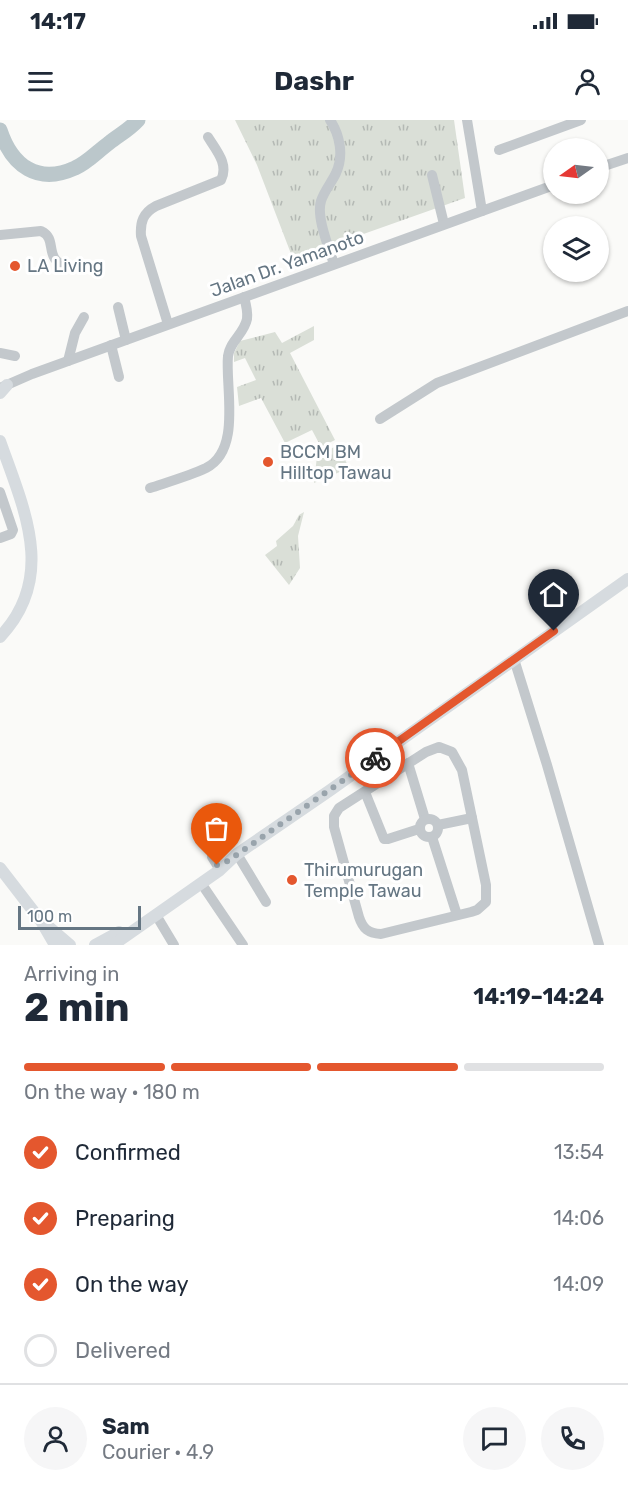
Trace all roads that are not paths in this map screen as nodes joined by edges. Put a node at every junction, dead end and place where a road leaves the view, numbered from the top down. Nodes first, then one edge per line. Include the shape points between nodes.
1 (330, 120) edge
2 (467, 120) edge
3 (579, 120) edge
4 (208, 137) dead end
5 (499, 150) dead end
6 (628, 158) edge
7 (609, 164) edge
8 (432, 176) dead end
9 (543, 188) edge
10 (482, 211) junction
11 (444, 224) junction
12 (0, 235) edge
13 (334, 264) junction
14 (71, 268) dead end
15 (244, 297) junction
16 (118, 307) dead end
17 (628, 311) edge
18 (84, 317) dead end
19 (168, 324) junction
20 (126, 339) junction
21 (111, 345) junction
22 (0, 353) edge
23 (15, 356) dead end
24 (68, 361) junction
25 (118, 377) dead end
26 (2, 384) edge
27 (380, 419) dead end
28 (0, 441) edge
29 (150, 488) dead end
30 (0, 492) edge
31 (0, 538) edge
32 (628, 579) edge
33 (0, 638) edge
34 (514, 659) junction
35 (408, 763) junction
36 (329, 791) junction
37 (365, 792) junction
38 (339, 808) junction
39 (472, 818) junction
40 (425, 819) junction
41 (438, 825) junction
42 (419, 829) junction
43 (432, 837) junction
44 (223, 862) junction
45 (0, 868) edge
46 (201, 883) junction
47 (266, 902) dead end
48 (156, 915) junction
49 (457, 915) junction
50 (41, 921) junction
51 (54, 944) edge
52 (70, 945) edge
53 (95, 945) edge
54 (113, 945) edge
55 (174, 945) edge
56 (243, 945) edge
57 (599, 945) edge

1 - 13 street via 339,138 341,156 320,209
2 - 10 street
3 - 5 street
4 - 19 street via 224,166 221,180 148,210 140,227
6 - 7 street
8 - 11 street
9 - 10 street, Jalan Dr. Yamanoto
10 - 11 street, Jalan Dr. Yamanoto
11 - 13 street, Jalan Dr. Yamanoto
12 - 14 street via 46,233 53,258 59,265
13 - 15 street, Jalan Dr. Yamanoto
15 - 19 street, Jalan Dr. Yamanoto
15 - 29 street via 248,318 230,346 228,358 230,416 222,452 207,467
16 - 20 street
17 - 27 street via 437,383
18 - 24 street
19 - 20 street, Jalan Dr. Yamanoto
20 - 21 street, Jalan Dr. Yamanoto
21 - 24 street, Jalan Dr. Yamanoto
21 - 25 street
22 - 23 street
24 - 26 street, Jalan Dr. Yamanoto
28 - 33 main road via 23,506 32,550 25,600
30 - 31 street via 14,530
32 - 34 main road
34 - 36 main road
34 - 57 street
35 - 37 street
35 - 39 street via 432,748 452,752 462,770
35 - 40 street
36 - 38 street
36 - 44 main road
37 - 38 street
37 - 42 street via 384,838
38 - 49 street via 334,827 359,917 367,931 381,934
39 - 41 street
39 - 49 street via 486,902 477,910
40 - 41 street
40 - 42 street
41 - 43 street via 437,834
42 - 43 street via 424,836
43 - 49 street
44 - 46 main road
44 - 47 street
44 - 53 main road
45 - 50 main road
46 - 48 main road
46 - 56 street
48 - 54 main road
48 - 55 street
50 - 51 main road
50 - 52 main road

